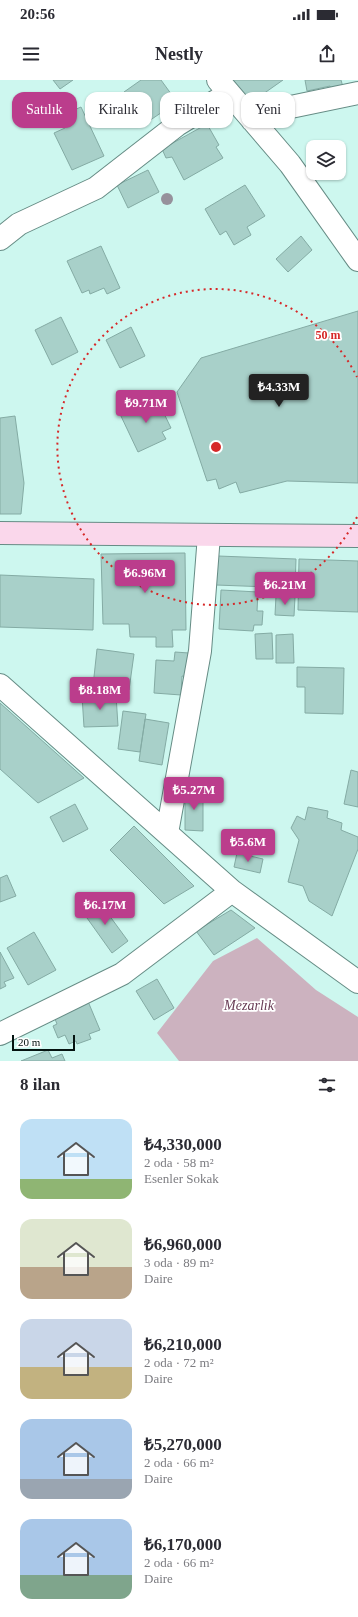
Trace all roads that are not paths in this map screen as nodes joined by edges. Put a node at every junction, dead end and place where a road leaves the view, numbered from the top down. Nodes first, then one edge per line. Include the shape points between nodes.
1 (224, 86) edge
2 (358, 93) edge
3 (295, 106) edge
4 (241, 107) edge
5 (259, 128) edge
6 (0, 239) edge
7 (358, 260) edge
8 (0, 533) edge
9 (209, 535) junction
10 (358, 536) edge
11 (0, 685) edge
12 (167, 832) junction
13 (232, 891) junction
14 (358, 981) edge
15 (0, 1034) edge

1 - 4 street
1 - 6 street via 96,188 19,224
2 - 3 street
5 - 7 street via 290,164
8 - 9 main road
9 - 10 main road
9 - 12 street via 200,651
11 - 12 street
12 - 13 street
13 - 14 street
13 - 15 street via 122,974

